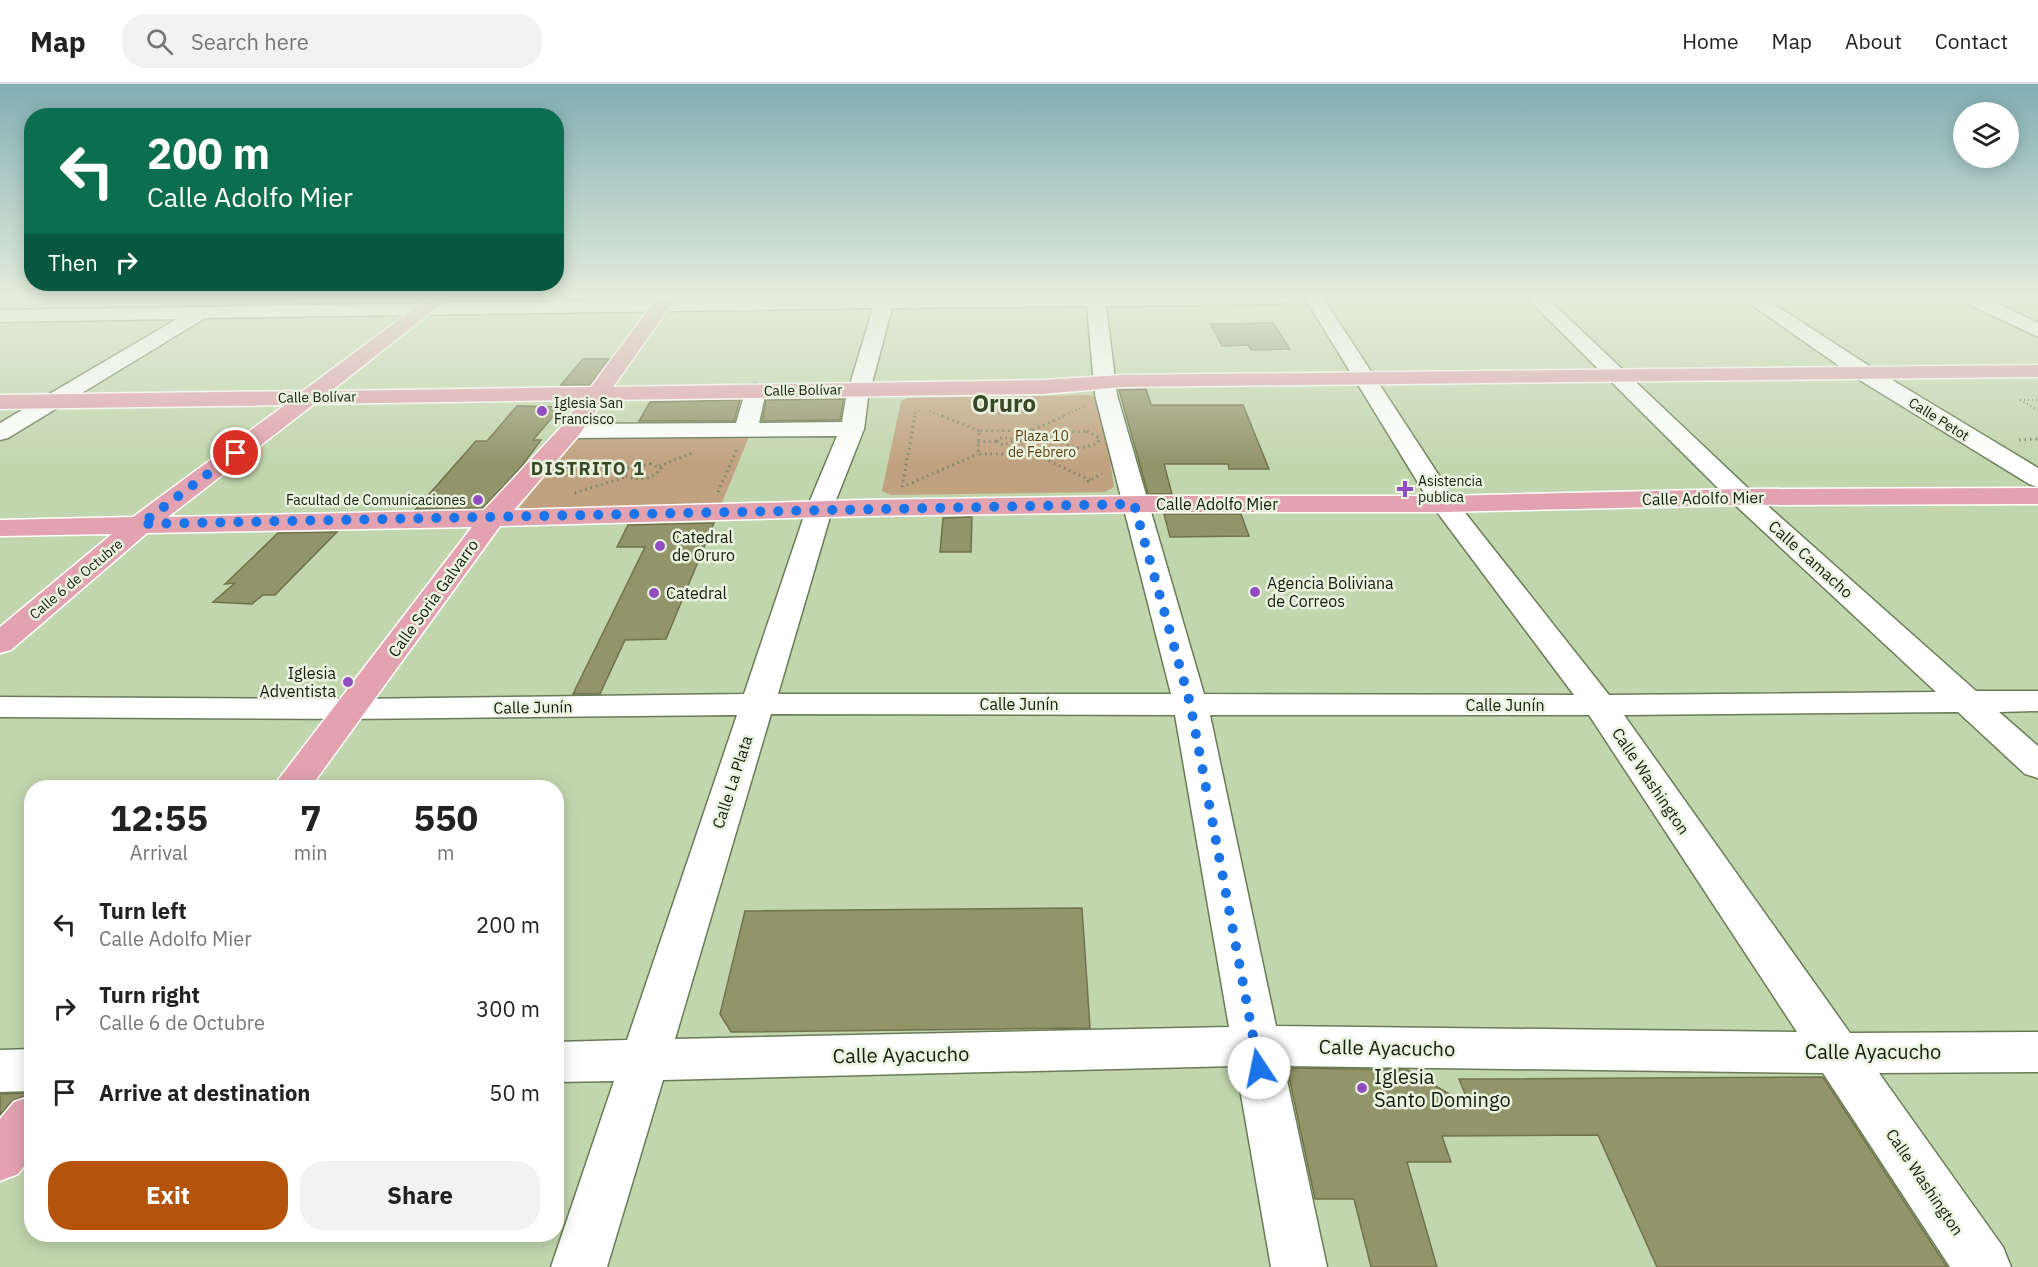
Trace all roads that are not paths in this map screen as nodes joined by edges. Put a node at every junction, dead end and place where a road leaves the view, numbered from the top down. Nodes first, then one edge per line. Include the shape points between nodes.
1 (134, 353) edge
2 (368, 353) edge
3 (627, 353) edge
4 (870, 353) edge
5 (1101, 353) edge
6 (1348, 353) edge
7 (1593, 353) edge
8 (1834, 353) edge
9 (2038, 371) edge
10 (1866, 374) junction
11 (1617, 376) junction
12 (1364, 379) junction
13 (1104, 382) junction
14 (860, 390) junction
15 (755, 391) junction
16 (598, 393) junction
17 (311, 397) junction
18 (55, 400) junction
19 (0, 402) edge
20 (746, 429) junction
21 (852, 429) junction
22 (570, 431) junction
23 (0, 433) edge
24 (2038, 479) edge
25 (2038, 496) edge
26 (1742, 497) junction
27 (1134, 504) junction
28 (1444, 504) junction
29 (819, 510) junction
30 (492, 518) junction
31 (141, 524) junction
32 (0, 528) edge
33 (0, 644) edge
34 (1968, 701) junction
35 (2038, 701) edge
36 (1190, 703) junction
37 (757, 704) junction
38 (1599, 705) junction
39 (0, 707) edge
40 (351, 709) junction
41 (2038, 766) edge
42 (296, 780) edge
43 (1255, 1046) junction
44 (2038, 1052) edge
45 (1837, 1053) junction
46 (644, 1060) junction
47 (564, 1062) edge
48 (0, 1071) edge
49 (24, 1071) edge
50 (24, 1128) edge
51 (0, 1157) edge
52 (579, 1267) edge
53 (1299, 1267) edge
54 (1983, 1267) edge

1 - 18 street
2 - 17 main road, Calle 6 de Octubre
3 - 16 main road, Calle Soria Galvarro
4 - 14 street, Calle La Plata
5 - 13 street
6 - 12 street, Calle Washington
7 - 11 street, Calle Camacho
8 - 10 street, Calle Petot
9 - 10 main road, Calle Bolívar
10 - 11 main road, Calle Bolívar
10 - 24 street, Calle Petot
11 - 12 main road, Calle Bolívar
11 - 26 street, Calle Camacho
12 - 13 main road, Calle Bolívar
12 - 28 street, Calle Washington
13 - 14 main road, Calle Bolívar
13 - 27 street
14 - 15 main road, Calle Bolívar
14 - 21 street, Calle La Plata
15 - 16 main road, Calle Bolívar
15 - 20 street
16 - 17 main road, Calle Bolívar
16 - 22 main road, Calle Soria Galvarro
17 - 18 main road, Calle Bolívar
17 - 31 main road, Calle 6 de Octubre
18 - 19 main road, Calle Bolívar
18 - 23 street
20 - 21 street
20 - 22 street
21 - 29 street, Calle La Plata
22 - 30 main road, Calle Soria Galvarro
25 - 26 main road, Calle Adolfo Mier
26 - 28 main road, Calle Adolfo Mier
26 - 34 street, Calle Camacho
27 - 28 main road, Calle Adolfo Mier
27 - 29 main road, Calle Adolfo Mier
27 - 36 street
28 - 38 street, Calle Washington
29 - 30 main road, Calle Adolfo Mier
29 - 37 street, Calle La Plata
30 - 31 main road, Calle Adolfo Mier
30 - 40 main road, Calle Soria Galvarro
31 - 32 main road, Calle Adolfo Mier
31 - 33 main road, Calle 6 de Octubre
34 - 35 street, Calle Junín
34 - 38 street, Calle Junín
34 - 41 street, Calle Camacho
36 - 37 street, Calle Junín
36 - 38 street, Calle Junín
36 - 43 street
37 - 40 street, Calle Junín
37 - 46 street, Calle La Plata
38 - 45 street, Calle Washington
39 - 40 street, Calle Junín
40 - 42 main road, Calle Soria Galvarro
43 - 45 street, Calle Ayacucho
43 - 46 street, Calle Ayacucho
43 - 53 street
44 - 45 street, Calle Ayacucho
45 - 54 street, Calle Washington
46 - 47 street, Calle Ayacucho
46 - 52 street, Calle La Plata
48 - 49 street
50 - 51 main road

